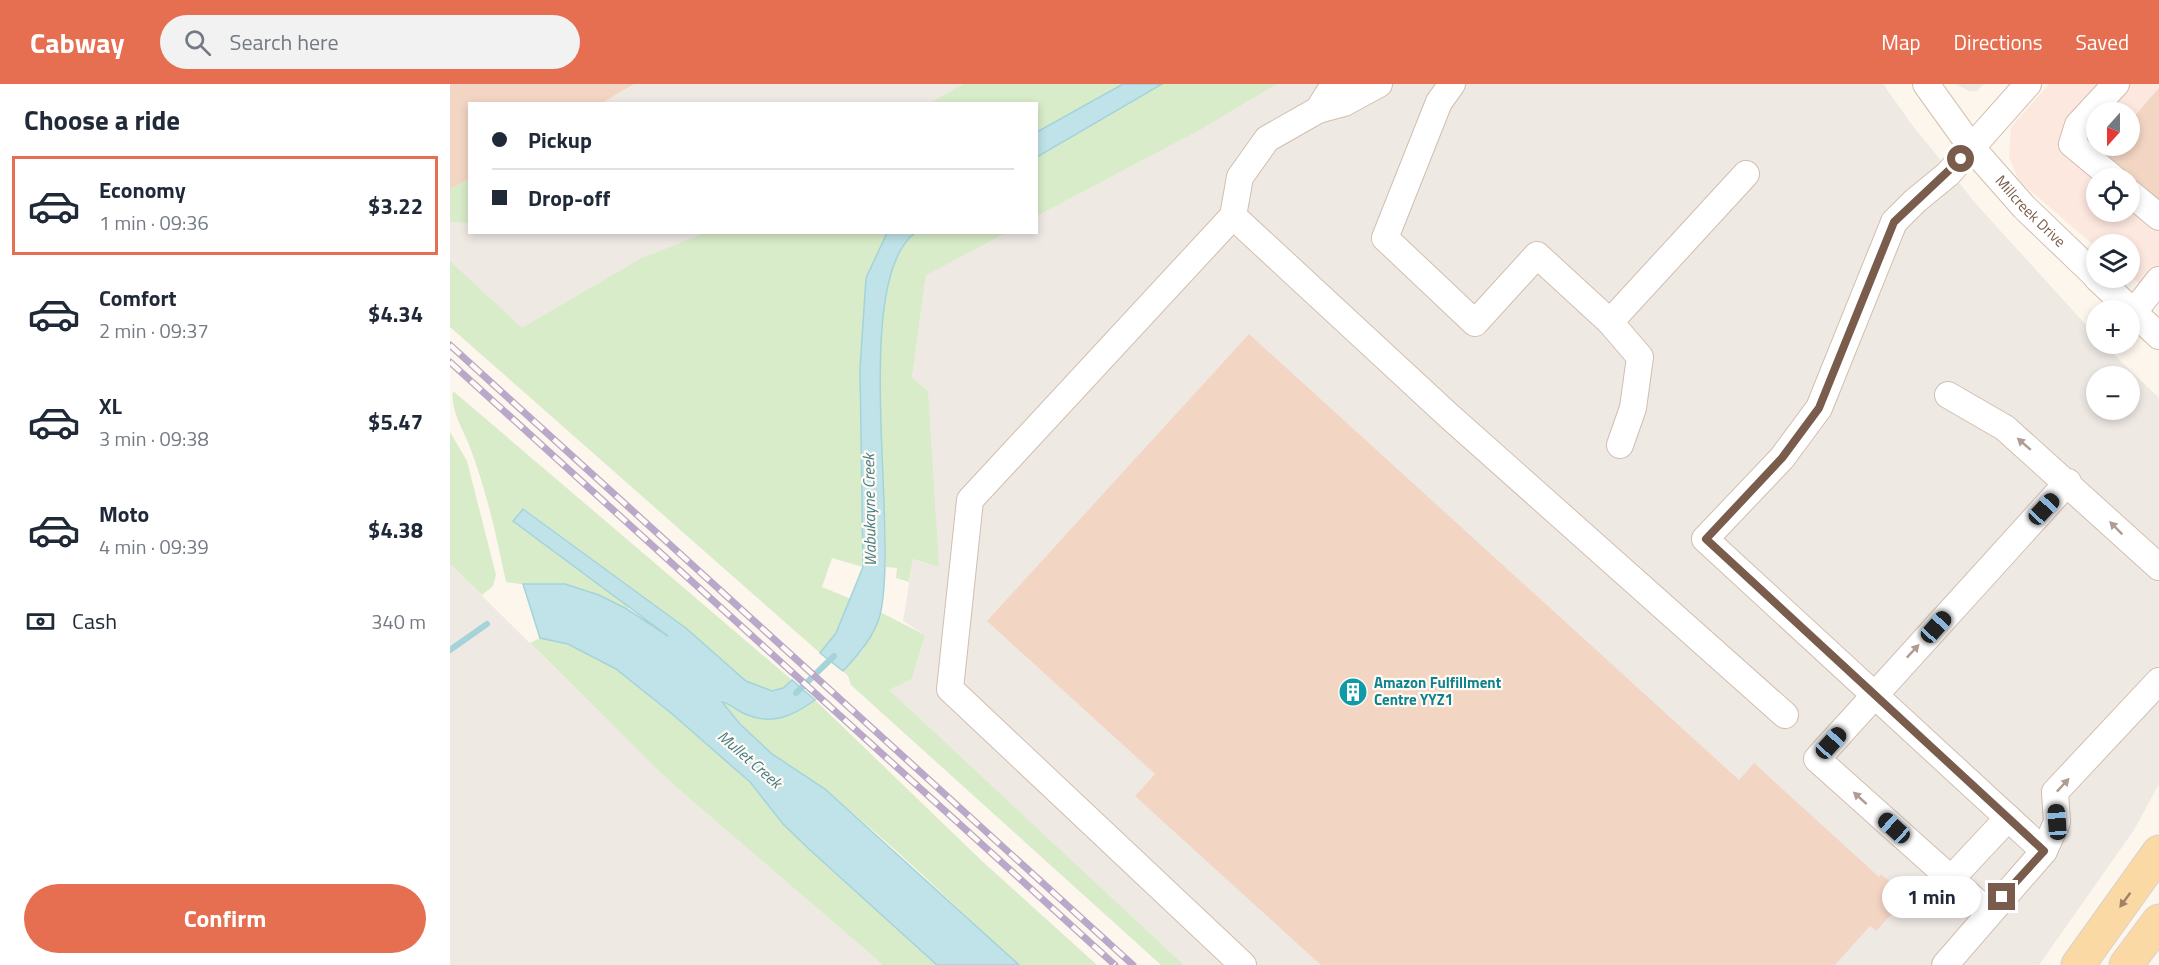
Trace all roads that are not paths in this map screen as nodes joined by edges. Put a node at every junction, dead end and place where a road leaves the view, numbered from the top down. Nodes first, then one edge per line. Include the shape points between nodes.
1 (1339, 84) edge
2 (1379, 84) edge
3 (1452, 84) edge
4 (1926, 84) edge
5 (2028, 84) edge
6 (2116, 84) edge
7 (1318, 110) junction
8 (1972, 148) junction
9 (2101, 168) edge
10 (1746, 174) dead end
11 (2140, 202) edge
12 (1233, 216) junction
13 (2159, 218) edge
14 (2086, 266) edge
15 (2159, 280) edge
16 (2108, 288) edge
17 (2120, 300) edge
18 (2140, 304) edge
19 (2140, 319) edge
20 (1610, 322) junction
21 (2159, 336) edge
22 (1948, 395) dead end
23 (1620, 445) dead end
24 (2068, 482) junction
25 (2159, 567) edge
26 (2159, 681) edge
27 (1874, 694) junction
28 (1785, 715) dead end
29 (2008, 818) junction
30 (2044, 851) junction
31 (2159, 852) edge
32 (1951, 879) junction
33 (1989, 913) junction
34 (2159, 921) edge
35 (1243, 965) edge
36 (1945, 965) edge
37 (2078, 965) edge
38 (2126, 965) edge

1 - 7 street
2 - 7 street via 1344,103
3 - 20 street via 1439,102 1385,238 1475,323 1537,255
4 - 8 street, Millcreek Drive
5 - 8 street
6 - 9 street via 2078,124 2072,144
7 - 12 street via 1267,139 1240,177
8 - 14 street, Millcreek Drive via 2024,207
8 - 27 street via 1894,222 1819,408 1782,458 1706,539
10 - 20 street
11 - 13 street
12 - 28 street via 1448,415
12 - 35 street via 970,500 950,689
15 - 18 street
16 - 17 street, Millcreek Drive
19 - 21 street, Millcreek Drive
20 - 23 street via 1640,357 1633,408
24 -> 22 street via 2005,428
25 -> 24 street
27 -> 24 street
30 -> 26 street via 2057,822 2055,792
27 - 29 street
32 -> 27 street via 1817,759
29 - 30 street
29 - 32 street
30 - 33 street
31 -> 37 main road
32 - 33 street
33 - 36 street
34 - 38 main road

